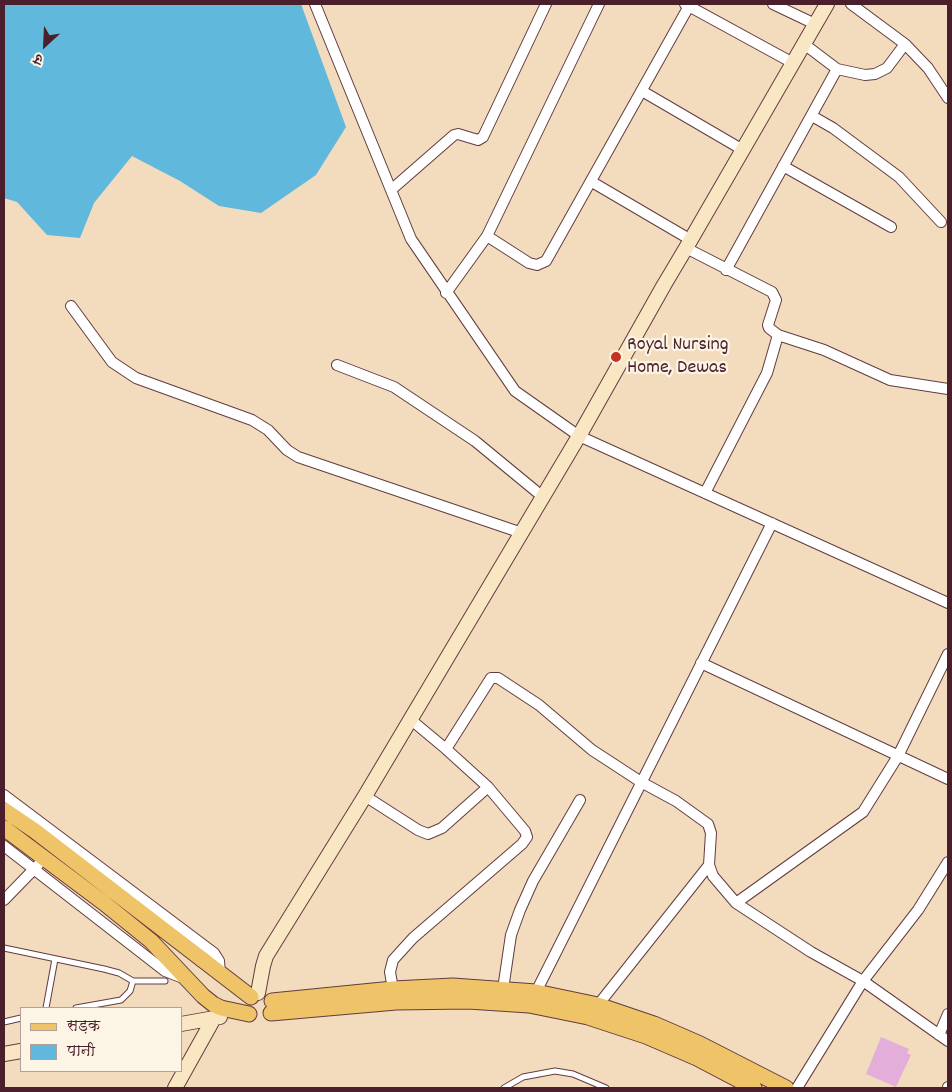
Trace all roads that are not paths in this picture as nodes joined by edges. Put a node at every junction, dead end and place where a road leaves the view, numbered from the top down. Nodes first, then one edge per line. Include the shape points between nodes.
1 (315, 4) edge
2 (546, 4) edge
3 (599, 4) edge
4 (773, 4) edge
5 (827, 4) edge
6 (851, 4) edge
7 (687, 5) edge
8 (815, 24) junction
9 (804, 44) junction
10 (905, 44) junction
11 (793, 63) junction
12 (837, 70) junction
13 (642, 91) junction
14 (948, 98) edge
15 (812, 116) junction
16 (743, 150) junction
17 (784, 166) junction
18 (592, 182) junction
19 (391, 190) junction
20 (941, 222) dead end
21 (891, 227) dead end
22 (488, 236) junction
23 (689, 244) junction
24 (726, 270) junction
25 (446, 293) junction
26 (71, 306) dead end
27 (778, 335) junction
28 (337, 365) dead end
29 (948, 389) edge
30 (580, 436) junction
31 (706, 493) junction
32 (543, 497) junction
33 (772, 523) junction
34 (522, 533) junction
35 (948, 603) edge
36 (948, 654) edge
37 (701, 663) junction
38 (410, 719) junction
39 (446, 749) junction
40 (898, 756) junction
41 (948, 779) edge
42 (641, 782) junction
43 (488, 787) junction
44 (4, 795) edge
45 (365, 796) junction
46 (580, 800) dead end
47 (4, 810) edge
48 (4, 828) edge
49 (4, 846) edge
50 (39, 863) junction
51 (709, 865) junction
52 (948, 865) edge
53 (4, 900) edge
54 (736, 903) junction
55 (4, 948) edge
56 (55, 959) junction
57 (220, 974) junction
58 (133, 981) junction
59 (165, 981) dead end
60 (863, 981) junction
61 (393, 989) junction
62 (503, 989) junction
63 (536, 992) junction
64 (254, 995) junction
65 (598, 1005) junction
66 (46, 1007) edge
67 (82, 1007) edge
68 (272, 1007) junction
69 (245, 1013) junction
70 (948, 1014) edge
71 (20, 1018) edge
72 (214, 1018) junction
73 (4, 1022) edge
74 (182, 1024) edge
75 (939, 1036) junction
76 (948, 1042) edge
77 (20, 1051) edge
78 (4, 1054) edge
79 (175, 1088) edge
80 (504, 1088) edge
81 (606, 1088) edge
82 (754, 1088) edge
83 (786, 1088) edge
84 (797, 1088) edge

1 - 19 street
2 - 19 street via 483,138 478,140 454,135
3 - 22 street
4 - 8 street
5 - 8 street
6 - 10 street
7 - 11 street
7 - 13 street
8 - 9 street
9 - 11 street
9 - 12 street
10 - 12 street via 887,68 875,74
10 - 14 street via 928,68
11 - 16 street
12 - 15 street
13 - 16 street
13 - 18 street
15 - 17 street
15 - 20 street via 899,177
16 - 23 street
17 - 21 street
17 - 24 street
18 - 22 street via 546,261 537,266
18 - 23 street
19 - 25 street via 411,240
22 - 25 street
23 - 24 street
23 - 30 street
24 - 27 street via 772,292 776,300 768,324
25 - 30 street via 515,391
26 - 34 street via 112,362 136,378 252,420 298,457
27 - 29 street via 824,350 890,380
27 - 31 street via 767,373
28 - 32 street via 394,387 475,441
30 - 31 street
30 - 32 street
31 - 33 street
32 - 34 street
33 - 35 street
33 - 37 street
34 - 38 street
36 - 40 street
37 - 40 street
37 - 42 street
38 - 39 street
38 - 45 street
39 - 42 street via 491,678 498,678 539,705 592,750
39 - 43 street
40 - 41 street
40 - 54 street via 863,812
42 - 51 street via 708,824 711,833
42 - 63 street
43 - 45 street via 442,828 428,834
43 - 61 street via 525,831 526,837 522,844 413,938 393,960 390,972
44 - 57 street via 214,952
45 - 64 street via 266,956
46 - 62 street via 533,880 520,910
47 - 57 main road
48 - 50 main road
49 - 50 street
50 - 53 street
50 - 69 main road via 104,903 151,941 213,1004
51 - 54 street via 713,876
51 - 65 street
52 - 60 street
54 - 60 street via 811,952
55 - 56 lane
56 - 58 lane via 119,973
56 - 66 lane
57 - 64 main road
58 - 59 lane
58 - 67 lane via 130,991 121,1000
60 - 75 street
60 - 84 street
61 - 62 main road via 452,986
61 - 68 main road
62 - 63 main road
63 - 65 main road
64 - 68 main road via 268,996
64 - 69 main road via 247,1002
65 - 83 main road via 700,1044
68 - 69 main road via 267,1017 261,1019
68 - 82 main road via 468,1001 529,1005 588,1017 646,1036
69 - 72 street
70 - 75 street
71 - 73 lane
72 - 74 street
72 - 79 street
75 - 76 street
77 - 78 street
80 - 81 lane via 523,1077 555,1071 573,1074

